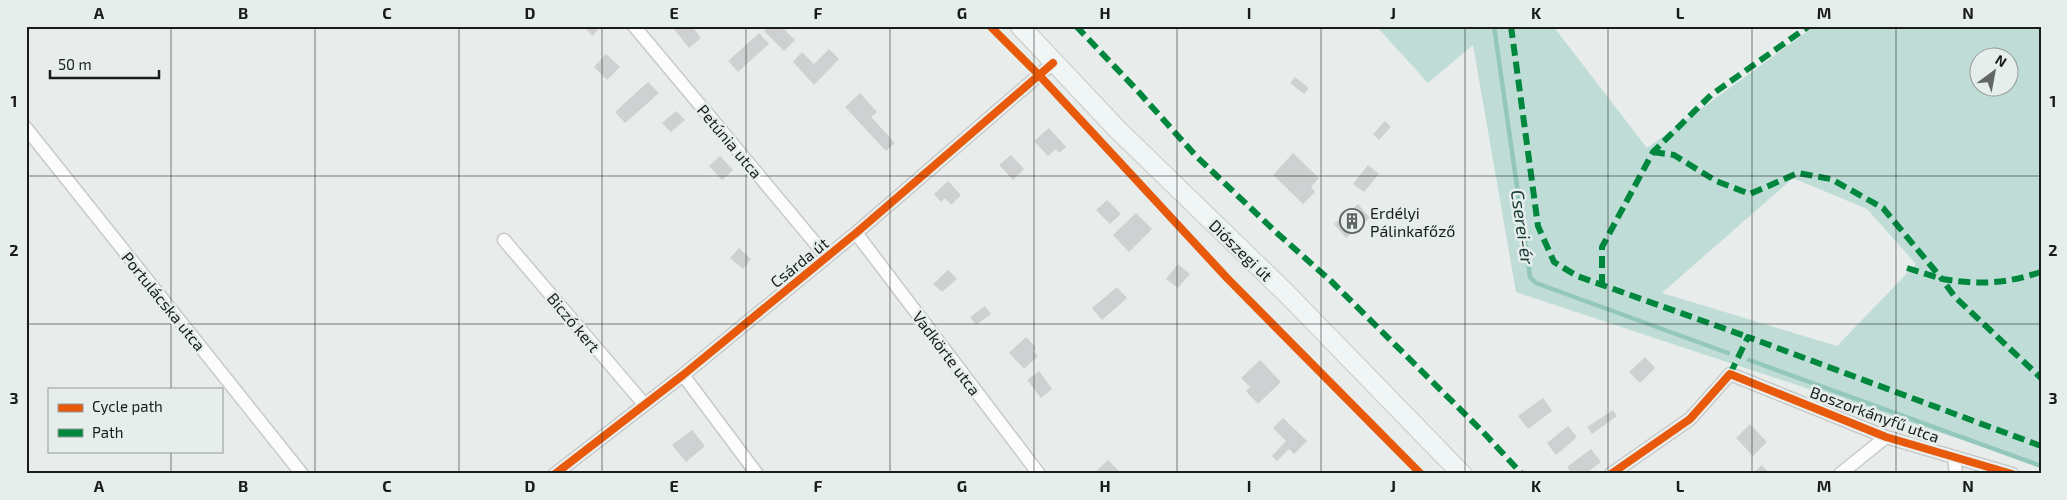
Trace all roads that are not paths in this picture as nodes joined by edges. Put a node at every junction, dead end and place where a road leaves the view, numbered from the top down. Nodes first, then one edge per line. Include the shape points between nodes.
1 (634, 26) edge
2 (1020, 26) edge
3 (1054, 63) junction
4 (26, 128) edge
5 (856, 233) junction
6 (504, 240) dead end
7 (826, 256) junction
8 (683, 376) junction
9 (644, 404) junction
10 (1886, 437) junction
11 (1954, 457) junction
12 (302, 474) edge
13 (555, 474) edge
14 (757, 474) edge
15 (1039, 474) edge
16 (1462, 474) edge
17 (1611, 474) edge
18 (1840, 474) edge
19 (1956, 474) edge
20 (2012, 474) edge

1 - 7 street, Petúnia utca
2 - 3 main road, Diószegi út
3 - 5 street, Csárda út
3 - 16 main road, Diószegi út via 1117,129 1287,294
4 - 12 street, Portulácska utca
5 - 7 street, Csárda út
5 - 15 street, Vadkörte utca
6 - 9 street, Biczó kert
7 - 8 street, Csárda út
8 - 9 street, Csárda út
8 - 14 street
9 - 13 street, Csárda út
10 - 11 street, Boszorkányfű utca
10 - 17 street, Boszorkányfű utca via 1730,374 1690,419
10 - 18 street
11 - 19 street
11 - 20 street, Boszorkányfű utca

